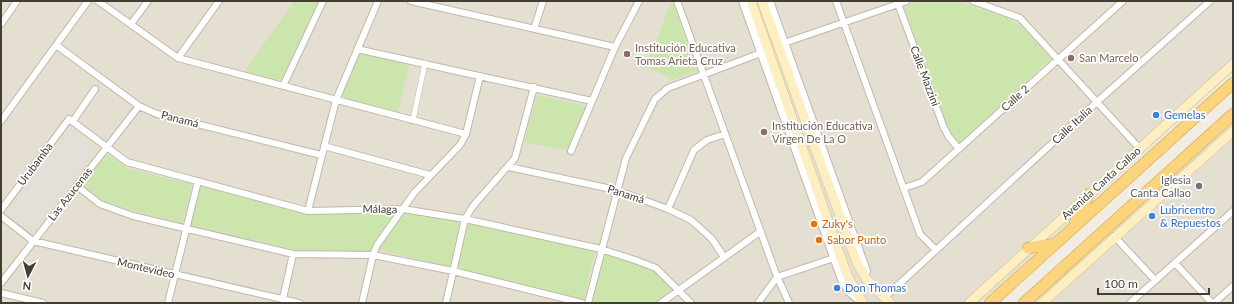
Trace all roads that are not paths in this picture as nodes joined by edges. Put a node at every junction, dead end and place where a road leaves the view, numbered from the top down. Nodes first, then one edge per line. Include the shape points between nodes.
1 (18, 1) edge
2 (88, 1) edge
3 (98, 1) edge
4 (148, 1) edge
5 (219, 1) edge
6 (323, 1) edge
7 (378, 1) edge
8 (410, 1) edge
9 (543, 1) edge
10 (639, 1) edge
11 (677, 1) edge
12 (743, 1) edge
13 (751, 1) edge
14 (762, 1) edge
15 (770, 1) edge
16 (836, 1) edge
17 (907, 1) edge
18 (973, 1) edge
19 (1123, 1) edge
20 (1210, 1) edge
21 (897, 3) edge
22 (844, 23) junction
23 (1, 24) edge
24 (131, 24) junction
25 (534, 29) junction
26 (784, 43) junction
27 (56, 45) junction
28 (615, 47) junction
29 (357, 48) junction
30 (761, 53) junction
31 (178, 58) junction
32 (1058, 59) junction
33 (425, 63) junction
34 (1233, 64) edge
35 (702, 74) junction
36 (480, 76) junction
37 (1233, 83) edge
38 (283, 86) junction
39 (534, 87) junction
40 (95, 89) dead end
41 (336, 100) junction
42 (592, 101) junction
43 (1098, 101) junction
44 (139, 106) junction
45 (1233, 114) edge
46 (71, 120) junction
47 (413, 120) junction
48 (1, 121) edge
49 (466, 134) junction
50 (725, 134) junction
51 (1232, 134) edge
52 (324, 146) junction
53 (107, 147) junction
54 (1140, 148) junction
55 (959, 149) junction
56 (571, 152) dead end
57 (321, 155) junction
58 (509, 166) junction
59 (430, 175) junction
60 (198, 181) junction
61 (77, 186) junction
62 (904, 188) junction
63 (616, 190) junction
64 (1089, 194) junction
65 (403, 209) junction
66 (668, 209) junction
67 (1, 210) edge
68 (308, 210) junction
69 (1233, 211) edge
70 (1, 216) edge
71 (465, 219) junction
72 (186, 229) junction
73 (1072, 229) junction
74 (761, 231) junction
75 (1114, 236) junction
76 (33, 241) junction
77 (1055, 244) junction
78 (1028, 248) junction
79 (601, 250) junction
80 (936, 250) junction
81 (293, 254) junction
82 (373, 255) junction
83 (724, 257) junction
84 (834, 258) junction
85 (1175, 263) junction
86 (453, 271) junction
87 (174, 275) junction
88 (778, 278) junction
89 (1155, 280) junction
90 (1, 283) edge
91 (1233, 286) edge
92 (873, 287) junction
93 (679, 290) junction
94 (1, 293) edge
95 (887, 300) edge
96 (283, 302) edge
97 (862, 302) edge
98 (43, 303) edge
99 (168, 303) edge
100 (298, 303) edge
101 (362, 303) edge
102 (446, 303) edge
103 (582, 303) edge
104 (588, 303) edge
105 (661, 303) edge
106 (691, 303) edge
107 (758, 303) edge
108 (789, 303) edge
109 (969, 303) edge
110 (990, 303) edge
111 (1024, 303) edge
112 (1042, 303) edge
113 (1130, 303) edge
114 (1213, 303) edge

1 - 23 street
2 - 27 street
3 - 24 street
4 - 24 street
5 - 31 street
6 - 38 street
7 - 29 street
8 - 25 street
9 - 25 street
10 - 28 street
11 - 35 street
12 - 30 street
13 - 97 main road via 847,275
14 - 92 main road via 857,263
15 - 26 street
16 - 22 street
17 - 21 street
18 - 32 street via 1020,18
19 - 32 street, Calle 2
20 - 43 street, Calle Italia
21 - 22 street
21 - 55 street, Calle Mazzini via 944,128
22 - 26 street
22 - 62 street
24 - 31 street
25 - 28 street
26 - 92 street via 861,261
27 - 44 street, Panamá
27 - 48 street
28 - 42 street
29 - 33 street
29 - 41 street
30 - 35 street
30 - 84 street
31 - 38 street
32 - 43 street
32 - 55 street, Calle 2
33 - 36 street
33 - 47 street
34 - 54 main road, Avenida Canta Callao
35 - 50 street
35 - 63 street via 668,88 655,99 626,158
36 - 39 street
36 - 49 street
37 - 73 highway, Avenida Canta Callao
38 - 41 street
39 - 42 street
39 - 58 street via 515,158
40 - 46 street, Urubamba
41 - 47 street
41 - 52 street
42 - 56 street
43 - 54 street
43 - 80 street, Calle Italia
44 - 53 street, Las Azucenas
44 - 57 street, Panamá via 156,114
45 - 111 highway
46 - 53 street, Málaga
46 - 67 street, Urubamba
47 - 49 street
49 - 59 street via 460,145
50 - 66 street via 707,140 694,150
50 - 74 street
51 - 75 main road
52 - 57 street
52 - 59 street
53 - 60 street, Málaga via 127,162
53 - 61 street, Las Azucenas
54 - 64 main road, Avenida Canta Callao
55 - 62 street, Calle 2 via 922,182
57 - 68 street
58 - 63 street, Panamá
58 - 71 street via 472,206
59 - 65 street
60 - 68 street, Málaga
60 - 72 street
61 - 72 street via 100,204 133,216
61 - 76 street, Las Azucenas
62 - 80 street via 920,234
63 - 66 street, Panamá
63 - 79 street
64 - 73 highway
64 - 78 main road, Avenida Canta Callao
65 - 68 street, Málaga
65 - 71 street, Málaga
65 - 82 street
66 - 83 street, Panamá via 691,220 712,239
69 - 85 street
70 - 76 street, Montevideo
71 - 79 street, Málaga
71 - 86 street
72 - 81 street
72 - 87 street
73 - 77 highway, Avenida Canta Callao
74 - 83 street
74 - 88 street
75 - 89 street
75 - 112 main road
76 - 87 street, Montevideo
76 - 90 street, Las Azucenas
77 - 78 highway
77 - 110 highway, Avenida Canta Callao
78 - 109 main road, Avenida Canta Callao
79 - 93 street, Málaga via 656,268
79 - 104 street
80 - 95 street, Calle Italia
81 - 82 street
81 - 96 street
82 - 86 street
82 - 101 street
83 - 93 street
84 - 88 street
84 - 97 street via 847,288
85 - 89 street
85 - 114 street
86 - 102 street
86 - 103 street
87 - 96 street, Montevideo
87 - 99 street
88 - 107 street
88 - 108 street
89 - 113 street
91 - 114 street
92 - 95 main road
93 - 105 street
93 - 106 street, Málaga
94 - 98 street
96 - 100 street, Montevideo

